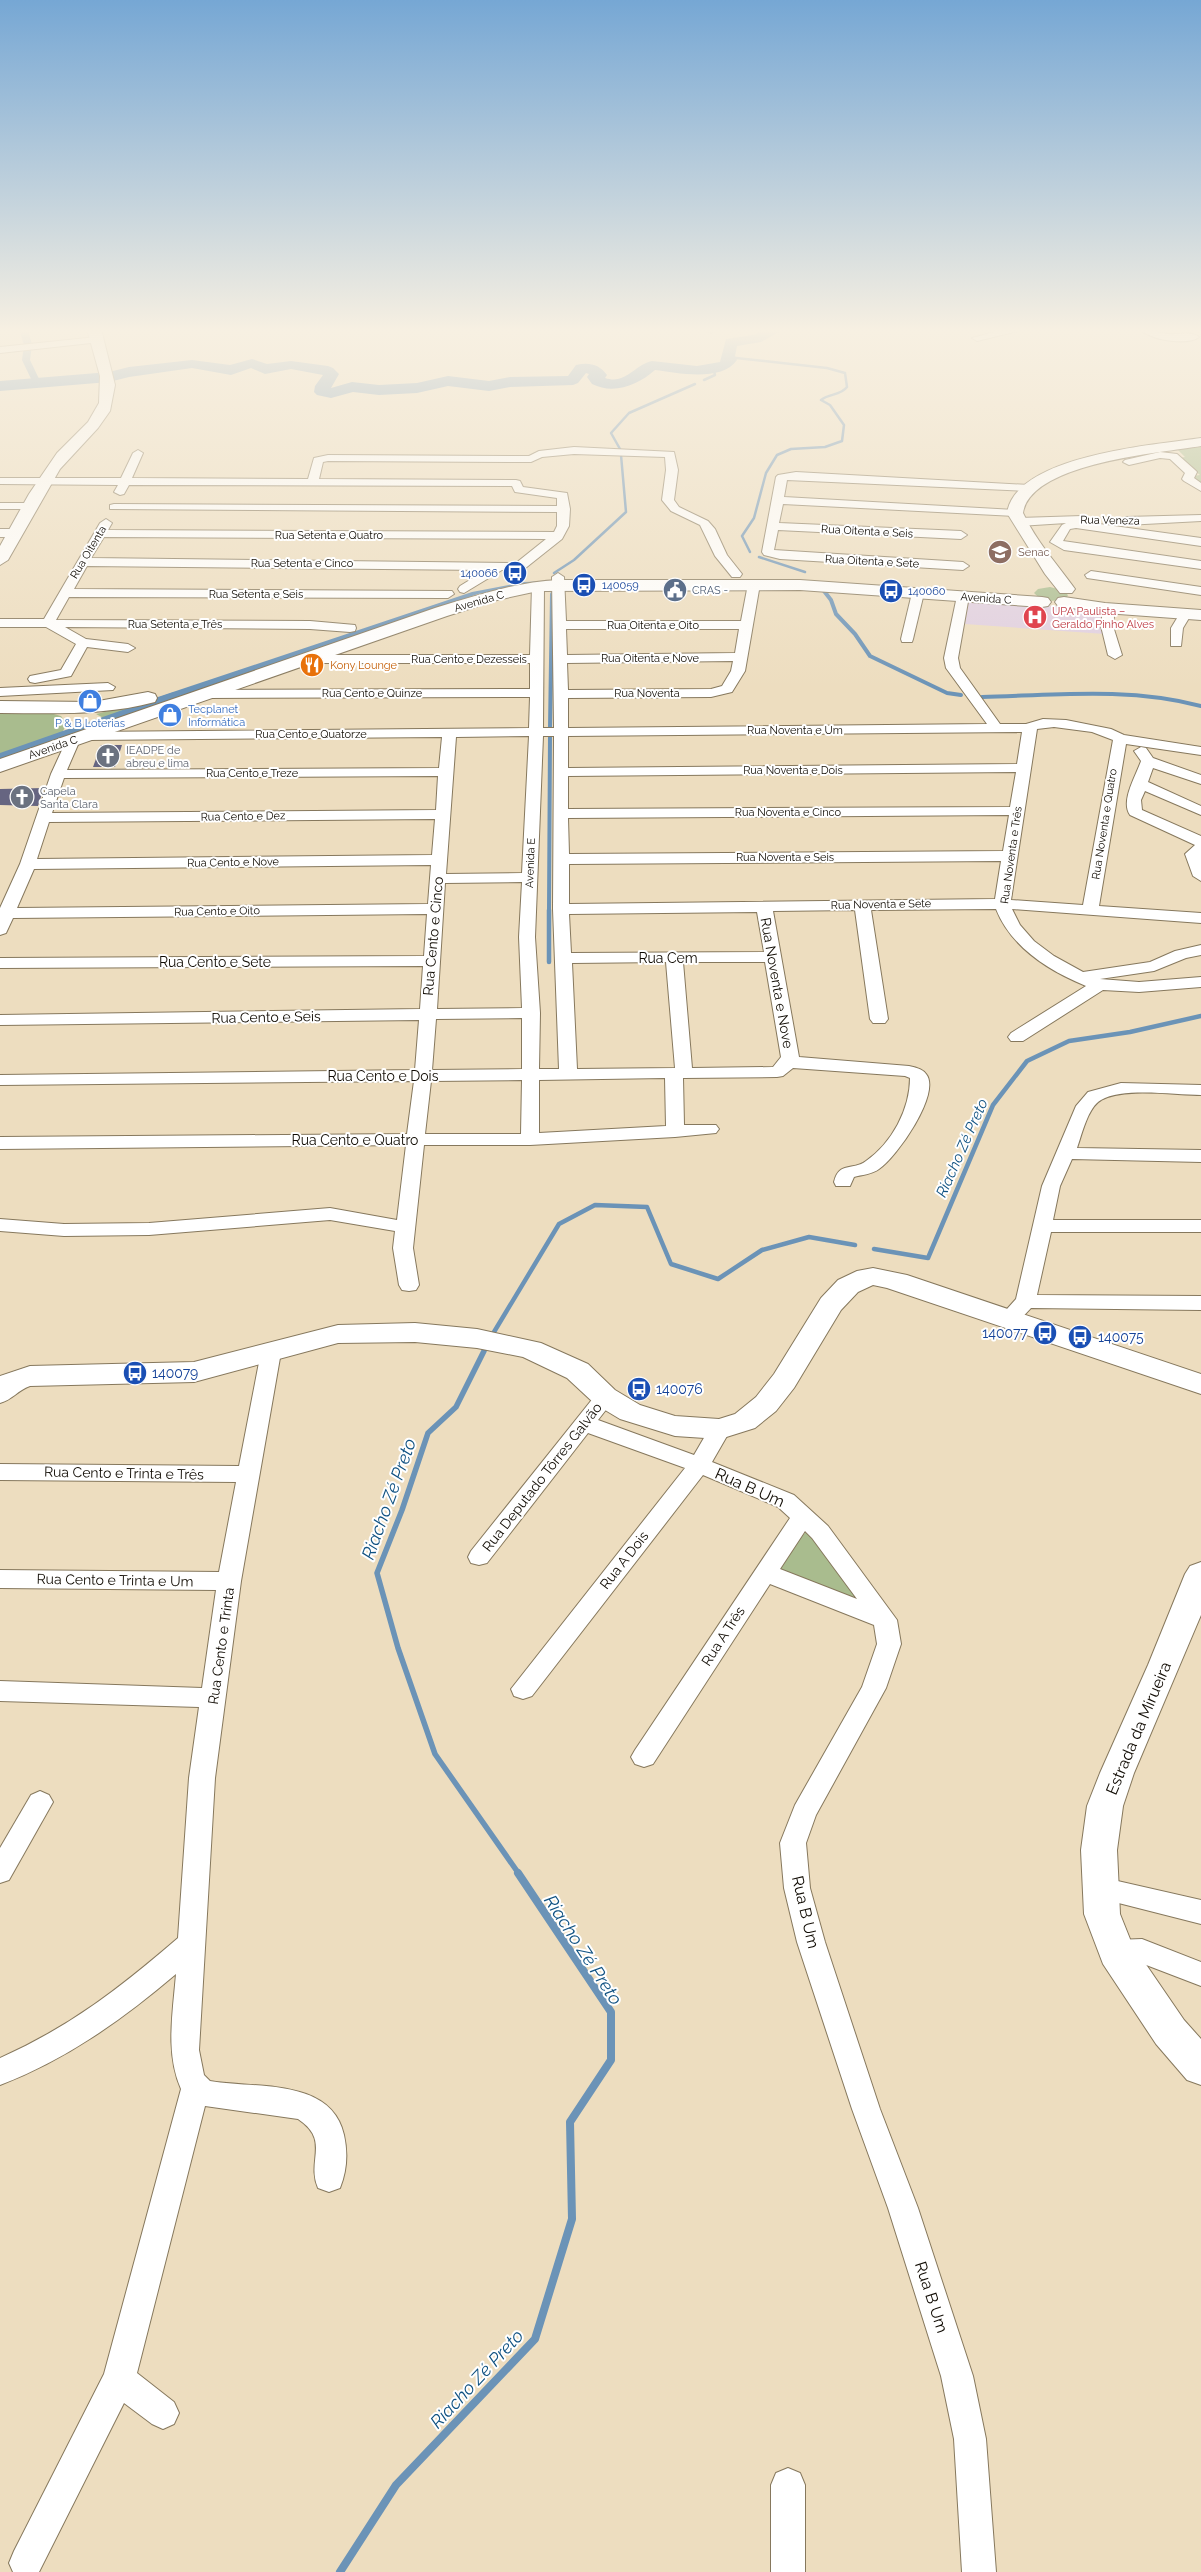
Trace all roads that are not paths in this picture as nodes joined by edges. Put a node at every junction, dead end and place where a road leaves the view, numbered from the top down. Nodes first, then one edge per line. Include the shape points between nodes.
1 (69, 449) edge
2 (1171, 449) edge
3 (138, 453) dead end
4 (1150, 454) junction
5 (1128, 462) dead end
6 (46, 480) junction
7 (0, 481) edge
8 (124, 481) junction
9 (312, 482) junction
10 (961, 483) junction
11 (1028, 488) junction
12 (1201, 488) edge
13 (776, 500) junction
14 (0, 506) edge
15 (31, 506) junction
16 (114, 507) junction
17 (378, 509) junction
18 (564, 509) junction
19 (962, 510) junction
20 (1017, 517) junction
21 (1201, 518) edge
22 (772, 526) junction
23 (0, 533) edge
24 (16, 533) junction
25 (100, 533) junction
26 (961, 535) junction
27 (558, 536) junction
28 (1201, 542) edge
29 (0, 560) edge
30 (84, 562) junction
31 (1201, 565) edge
32 (501, 566) junction
33 (963, 566) junction
34 (736, 574) junction
35 (1053, 574) junction
36 (1091, 575) dead end
37 (528, 577) junction
38 (710, 580) junction
39 (558, 581) junction
40 (754, 584) junction
41 (456, 591) junction
42 (963, 592) junction
43 (1039, 592) junction
44 (64, 593) junction
45 (918, 593) junction
46 (321, 594) junction
47 (1067, 594) junction
48 (1196, 602) edge
49 (1109, 608) junction
50 (1140, 609) junction
51 (313, 616) junction
52 (0, 623) edge
53 (48, 623) junction
54 (559, 625) junction
55 (746, 625) junction
56 (350, 628) junction
57 (907, 639) dead end
58 (83, 643) junction
59 (1176, 643) dead end
60 (128, 648) dead end
61 (1115, 655) dead end
62 (740, 657) junction
63 (559, 658) junction
64 (311, 659) junction
65 (538, 659) junction
66 (0, 692) edge
67 (536, 693) junction
68 (208, 694) junction
69 (560, 694) junction
70 (21, 699) junction
71 (0, 707) edge
72 (80, 725) junction
73 (1030, 728) junction
74 (997, 729) junction
75 (560, 731) junction
76 (536, 732) junction
77 (449, 733) junction
78 (1127, 740) junction
79 (1201, 750) edge
80 (1148, 761) junction
81 (0, 766) edge
82 (1025, 768) junction
83 (445, 772) junction
84 (560, 772) junction
85 (58, 774) junction
86 (1201, 780) edge
87 (1141, 784) junction
88 (1016, 811) junction
89 (1201, 811) edge
90 (441, 814) junction
91 (560, 814) junction
92 (44, 818) junction
93 (1201, 842) edge
94 (1201, 848) edge
95 (1009, 856) junction
96 (560, 859) junction
97 (438, 860) junction
98 (28, 864) junction
99 (1201, 876) edge
100 (530, 877) junction
101 (437, 879) junction
102 (862, 904) junction
103 (1002, 904) junction
104 (764, 907) junction
105 (434, 909) junction
106 (561, 909) junction
107 (1090, 910) junction
108 (3, 913) edge
109 (1201, 918) edge
110 (0, 930) edge
111 (1201, 950) edge
112 (563, 958) junction
113 (674, 958) junction
114 (773, 958) junction
115 (430, 961) junction
116 (0, 962) edge
117 (1081, 977) junction
118 (1201, 982) edge
119 (1099, 985) junction
120 (531, 1013) junction
121 (426, 1015) junction
122 (879, 1019) dead end
123 (0, 1020) edge
124 (1017, 1037) dead end
125 (789, 1062) junction
126 (766, 1072) joint
127 (679, 1073) junction
128 (568, 1074) junction
129 (531, 1075) junction
130 (423, 1076) junction
131 (0, 1080) edge
132 (1201, 1090) edge
133 (710, 1129) dead end
134 (675, 1132) junction
135 (530, 1139) junction
136 (416, 1140) junction
137 (0, 1143) edge
138 (1066, 1154) junction
139 (1201, 1156) edge
140 (843, 1182) dead end
141 (0, 1225) edge
142 (1042, 1226) junction
143 (1201, 1226) edge
144 (405, 1227) junction
145 (409, 1285) dead end
146 (1201, 1303) edge
147 (1017, 1310) junction
148 (271, 1352) junction
149 (1201, 1384) edge
150 (0, 1393) edge
151 (605, 1398) junction
152 (586, 1424) junction
153 (730, 1427) junction
154 (699, 1465) junction
155 (0, 1472) edge
156 (248, 1474) junction
157 (803, 1516) junction
158 (479, 1557) dead end
159 (764, 1572) junction
160 (1201, 1574) edge
161 (0, 1579) edge
162 (230, 1581) junction
163 (885, 1620) junction
164 (523, 1689) dead end
165 (0, 1691) edge
166 (214, 1698) junction
167 (644, 1757) dead end
168 (40, 1802) dead end
169 (0, 1872) edge
170 (1100, 1888) junction
171 (1201, 1912) edge
172 (191, 1944) junction
173 (1116, 1952) junction
174 (1201, 1974) edge
175 (1201, 2067) edge
176 (0, 2072) edge
177 (196, 2086) junction
178 (329, 2178) dead end
179 (119, 2379) junction
180 (163, 2413) dead end
181 (788, 2486) dead end
182 (26, 2563) dead end
183 (788, 2572) edge
184 (979, 2572) edge

1 - 6 main road
2 - 4 main road
3 - 8 street, Rua Oitenta
4 - 5 street
4 - 11 main road via 1056,472
4 - 12 street via 1173,456 1191,472 1188,479
6 - 7 street
6 - 8 street
6 - 15 main road
8 - 9 street
8 - 16 street, Rua Oitenta
9 - 17 street
9 - 34 street via 318,460 328,458 531,459 543,452 567,451 670,454 672,470 668,500 682,514 704,523 721,556
10 - 11 street
10 - 13 street via 790,475 782,477
10 - 19 street
11 - 20 main road via 1020,495
13 - 19 street, Rua Veneza
13 - 22 street
14 - 15 street
15 - 24 main road
16 - 17 street
16 - 25 street, Rua Oitenta
17 - 18 street
17 - 18 street via 518,484 519,490 562,496
17 - 25 street, Rua Setenta e Quatro
17 - 27 street, Rua Setenta e Quatro
18 - 27 street via 563,526
19 - 20 street, Rua Veneza
19 - 26 street
20 - 21 street, Rua Veneza
20 - 35 main road via 1027,539
22 - 26 street, Rua Oitenta e Seis
22 - 33 street, Rua Oitenta e Sete via 768,552 780,555
23 - 24 street
24 - 29 main road
25 - 30 street, Rua Oitenta
26 - 33 street
27 - 37 street
28 - 31 street via 1076,524 1066,527 1056,542 1064,546
30 - 32 street, Rua Setenta e Cinco
30 - 44 street, Rua Oitenta
32 - 37 street, Rua Setenta e Cinco
32 - 41 street
33 - 42 street
34 - 38 main road, Avenida C
34 - 42 main road, Avenida C via 805,575
35 - 43 main road
35 - 47 main road
36 - 48 street
37 - 39 main road, Avenida C
37 - 41 main road, Avenida C
37 - 64 main road, Avenida C via 493,596
37 - 65 street, Avenida E
38 - 39 main road, Avenida C
38 - 40 main road, Avenida C
39 - 54 street
40 - 45 main road, Avenida C
40 - 55 street
41 - 46 street, Rua Setenta e Seis
41 - 56 main road, Avenida C
42 - 43 main road, Avenida C
42 - 43 main road, Avenida C via 997,589
42 - 45 main road, Avenida C
42 - 74 street via 951,658 953,668
43 - 47 main road via 1053,586
44 - 46 street, Rua Setenta e Seis
44 - 53 street, Rua Oitenta
45 - 57 street
46 - 51 street
47 - 49 main road
47 - 50 main road
48 - 50 main road
48 - 59 street via 1177,628
49 - 50 main road
49 - 61 street via 1107,626
51 - 53 street, Rua Setenta e Três
51 - 56 street, Rua Setenta e Três
52 - 53 street, Rua Setenta e Três
53 - 58 street
54 - 55 street, Rua Oitenta e Oito
54 - 63 street
55 - 62 street
56 - 72 main road, Avenida C via 140,700
58 - 60 street
58 - 70 street via 66,673 29,681
62 - 63 street, Rua Oitenta e Nove
62 - 69 street, Rua Noventa via 738,671 727,689 711,692
63 - 69 street
64 - 65 street, Rua Cento e Dezesseis
64 - 68 main road, Avenida C
65 - 67 street, Avenida E
66 - 70 street
67 - 68 street, Rua Cento e Quinze
67 - 76 street, Avenida E
68 - 72 main road, Avenida C
69 - 75 street
70 - 71 main road
70 - 72 main road via 52,708
70 - 72 street via 108,688
72 - 77 street, Rua Cento e Quatorze
72 - 81 main road, Avenida C
72 - 85 street
73 - 74 street, Rua Noventa e Um
73 - 78 street via 1040,723 1063,725 1108,731
73 - 82 street, Rua Noventa e Três
74 - 75 street, Rua Noventa e Um
75 - 76 street, Rua Noventa e Um
75 - 84 street
76 - 77 street, Rua Cento e Quatorze
76 - 100 street, Avenida E
77 - 83 street, Rua Cento e Cinco
78 - 79 street
78 - 80 street
78 - 107 street, Rua Noventa e Quatro
80 - 86 street
80 - 87 street
82 - 84 street, Rua Noventa e Dois
82 - 88 street, Rua Noventa e Três
83 - 85 street, Rua Cento e Treze
83 - 90 street, Rua Cento e Cinco
84 - 91 street
85 - 92 street
87 - 89 street
87 - 93 street via 1134,800 1135,812
88 - 91 street, Rua Noventa e Cinco
88 - 95 street, Rua Noventa e Três
90 - 92 street, Rua Cento e Dez
90 - 97 street, Rua Cento e Cinco
91 - 96 street
92 - 98 street
94 - 99 street via 1193,854
95 - 96 street, Rua Noventa e Seis
95 - 103 street, Rua Noventa e Três
96 - 106 street
97 - 98 street, Rua Cento e Nove
97 - 101 street, Rua Cento e Cinco
98 - 108 street
100 - 101 street
100 - 120 street, Avenida E via 527,937
101 - 105 street, Rua Cento e Cinco
102 - 103 street, Rua Noventa e Sete
102 - 104 street, Rua Noventa e Sete
102 - 122 street
103 - 107 street, Rua Noventa e Sete
103 - 117 street, Rua Noventa e Três via 1005,916 1028,947
104 - 106 street, Rua Noventa e Sete
104 - 114 street, Rua Noventa e Nove
105 - 108 street, Rua Cento e Oito
105 - 115 street, Rua Cento e Cinco
106 - 112 street
107 - 109 street, Rua Noventa e Sete
108 - 110 street
111 - 117 street via 1181,954 1154,966
112 - 113 street, Rua Cem
112 - 128 street
113 - 114 street, Rua Cem
113 - 127 street
114 - 125 street, Rua Noventa e Nove
115 - 116 street, Rua Cento e Sete
115 - 121 street, Rua Cento e Cinco
117 - 119 street, Rua Noventa e Três
118 - 119 street, Rua Noventa e Três via 1146,987
119 - 124 street
120 - 121 street, Rua Cento e Seis
120 - 129 street, Avenida E
121 - 123 street, Rua Cento e Seis
121 - 130 street, Rua Cento e Cinco
125 - 126 street, Rua Noventa e Nove via 782,1070
125 - 140 street via 909,1071 919,1076 919,1091 911,1116 899,1138 872,1166 845,1174
126 - 127 street, Rua Cento e Dois
127 - 128 street, Rua Cento e Dois
127 - 134 street
128 - 129 street, Rua Cento e Dois
129 - 130 street, Rua Cento e Dois
129 - 135 street, Avenida E
130 - 131 street, Rua Cento e Dois
130 - 136 street, Rua Cento e Cinco
132 - 138 street via 1121,1088 1094,1096 1084,1106
133 - 134 street, Rua Cento e Quatro
134 - 135 street, Rua Cento e Quatro
135 - 136 street, Rua Cento e Quatro
136 - 137 street, Rua Cento e Quatro
136 - 144 street, Rua Cento e Cinco
138 - 139 street
138 - 142 street via 1051,1186
141 - 144 street via 64,1230 149,1230 330,1214
142 - 143 street
142 - 147 street
144 - 145 street, Rua Cento e Cinco via 403,1248
146 - 147 street
147 - 149 main road
147 - 153 main road via 878,1277 854,1281 840,1292 767,1402
148 - 150 main road via 194,1372 30,1376 14,1380
148 - 151 main road via 357,1331 506,1344 549,1357 581,1374
148 - 156 street, Rua Cento e Trinta
151 - 152 street, Rua Deputado Tôrres Galvão
151 - 153 main road via 633,1415 687,1428
152 - 154 street, Rua B Um
152 - 158 street, Rua Deputado Tôrres Galvão
153 - 154 street, Rua A Dois
154 - 157 street, Rua B Um via 786,1501
154 - 164 street, Rua A Dois
155 - 156 street, Rua Cento e Trinta e Três
156 - 162 street, Rua Cento e Trinta
157 - 159 street, Rua A Três
157 - 163 street, Rua B Um via 820,1532
159 - 163 street
159 - 167 street, Rua A Três
160 - 170 main road, Estrada da Mirueira via 1105,1806 1099,1850
161 - 162 street, Rua Cento e Trinta e Um
162 - 166 street, Rua Cento e Trinta
163 - 184 street, Rua B Um via 889,1644 874,1688 804,1814 794,1843 797,1888 811,1942 957,2376 970,2439
165 - 166 street
166 - 172 street, Rua Cento e Trinta via 202,1778
168 - 169 street
170 - 171 street
170 - 173 main road, Estrada da Mirueira via 1102,1914
172 - 176 street via 129,1997 51,2048
172 - 177 street, Rua Cento e Trinta via 184,2050 188,2070
173 - 174 street via 1142,1951
173 - 175 main road, Estrada da Mirueira via 1170,2032
177 - 178 street via 208,2094 284,2100 312,2110 326,2126 332,2146
177 - 179 street
179 - 180 street
179 - 182 street
181 - 183 street

